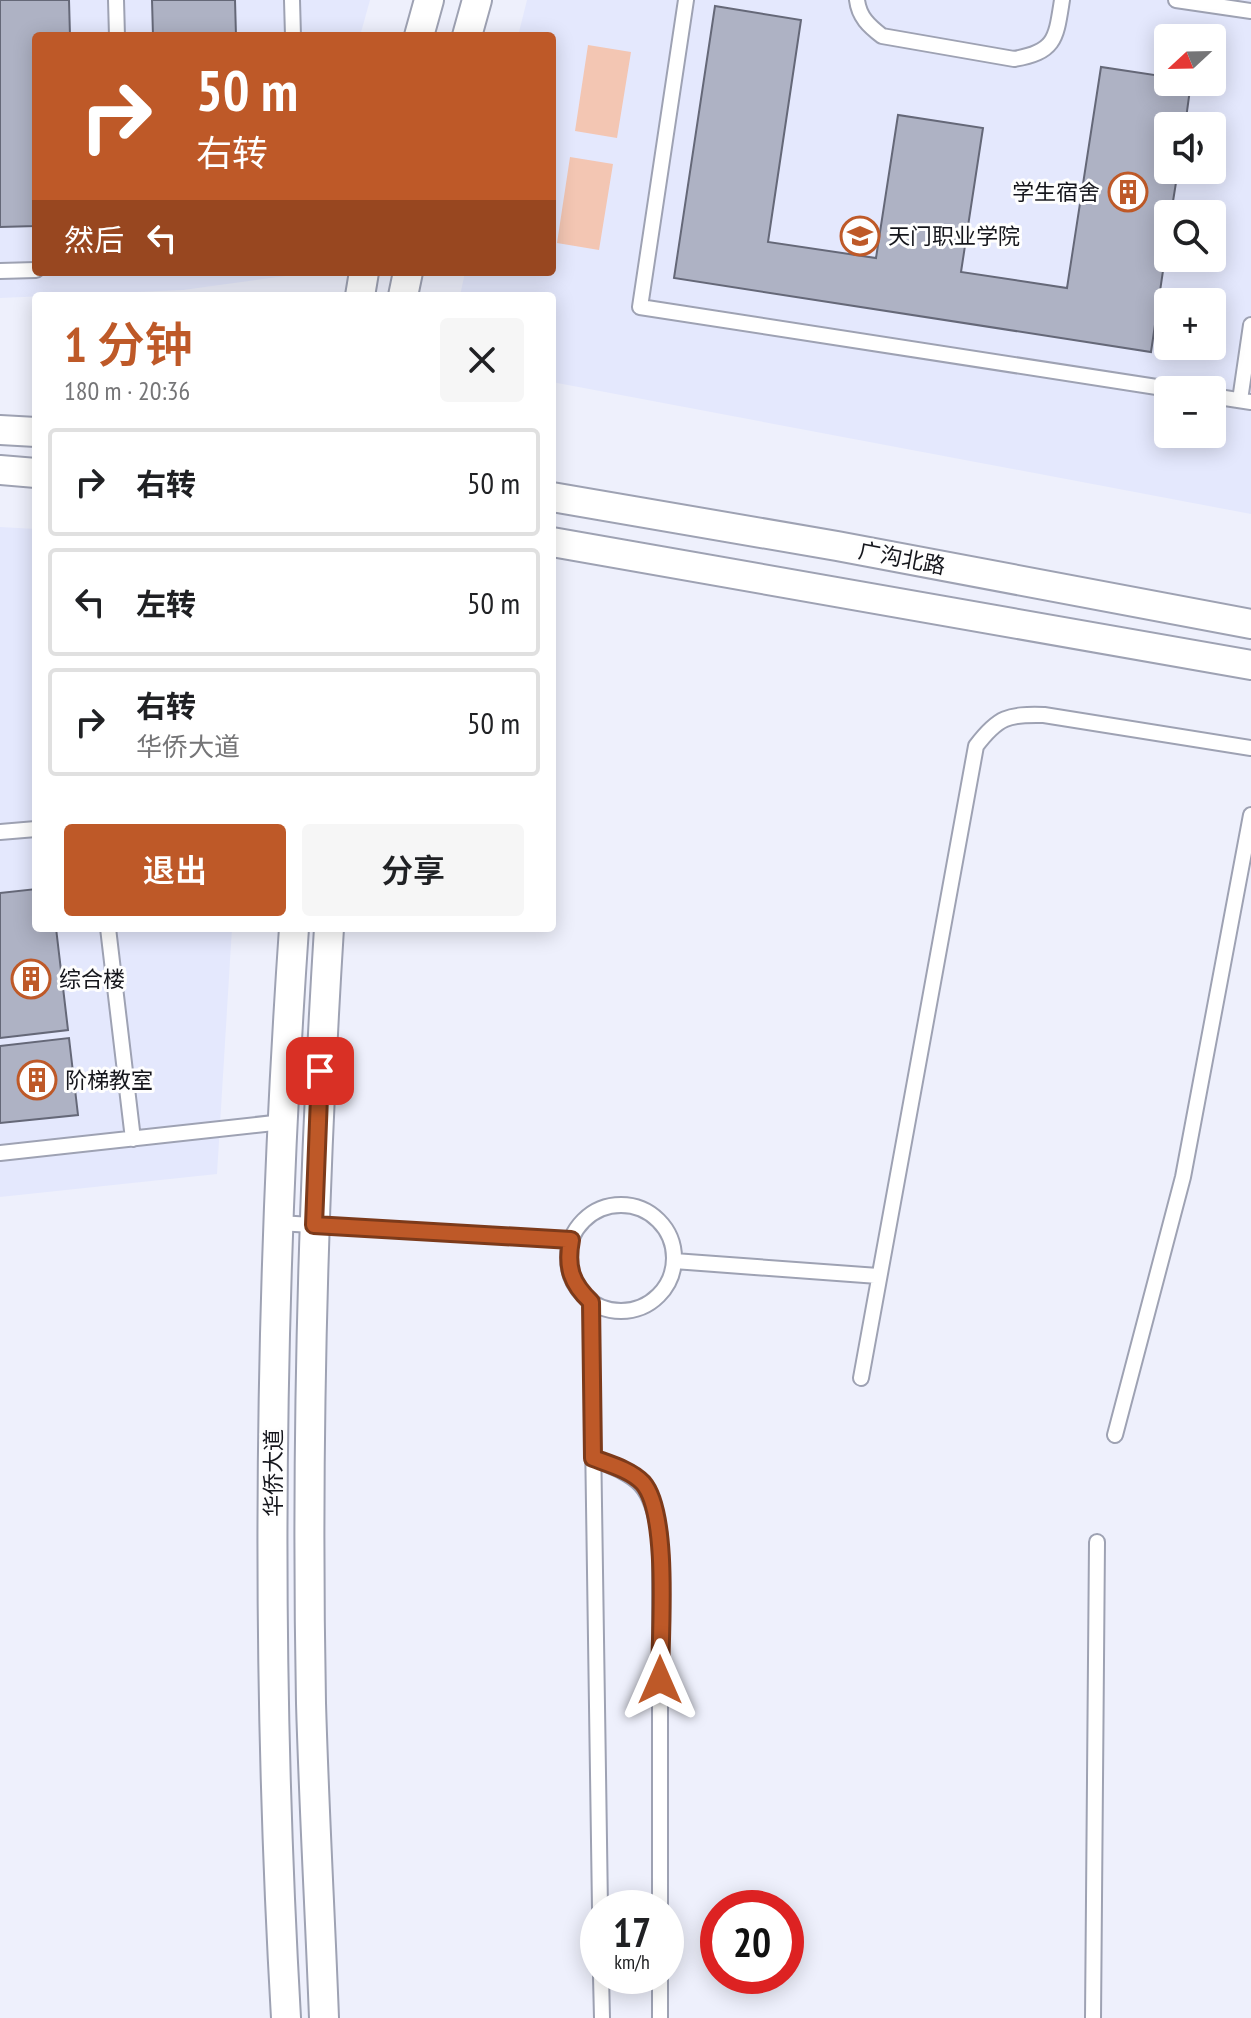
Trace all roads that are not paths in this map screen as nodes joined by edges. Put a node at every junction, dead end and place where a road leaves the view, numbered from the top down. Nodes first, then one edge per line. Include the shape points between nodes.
1 (116, 0) edge
2 (292, 0) edge
3 (429, 0) edge
4 (477, 0) edge
5 (686, 0) edge
6 (857, 0) edge
7 (1062, 0) edge
8 (1176, 0) edge
9 (1251, 11) edge
10 (117, 32) edge
11 (293, 32) edge
12 (420, 32) edge
13 (468, 32) edge
14 (32, 270) edge
15 (0, 271) edge
16 (1251, 325) edge
17 (1154, 387) edge
18 (1245, 401) edge
19 (0, 430) edge
20 (32, 432) edge
21 (0, 470) edge
22 (32, 473) edge
23 (556, 498) edge
24 (556, 543) edge
25 (1251, 624) edge
26 (1251, 665) edge
27 (1251, 748) edge
28 (1251, 815) edge
29 (32, 829) edge
30 (0, 832) edge
31 (108, 932) edge
32 (294, 932) edge
33 (329, 932) edge
34 (283, 1122) junction
35 (133, 1139) junction
36 (0, 1153) edge
37 (278, 1223) junction
38 (314, 1225) junction
39 (571, 1240) junction
40 (674, 1261) junction
41 (878, 1276) junction
42 (591, 1302) junction
43 (861, 1378) dead end
44 (1115, 1435) dead end
45 (593, 1458) junction
46 (1097, 1542) dead end
47 (600, 1890) edge
48 (660, 1890) edge
49 (601, 1994) edge
50 (660, 1994) edge
51 (286, 2018) edge
52 (324, 2018) edge
53 (602, 2018) edge
54 (660, 2018) edge
55 (1093, 2018) edge

1 - 10 lane
2 - 11 lane
3 - 12 street
4 - 13 street
5 - 17 lane via 640,307
6 - 7 lane via 867,24 882,36 1014,59 1046,49 1056,37
8 - 9 lane
14 - 15 lane
16 - 18 lane
19 - 20 street
21 - 22 street
23 - 25 street, 广沟北路
24 - 26 street, 广沟北路
27 - 41 lane via 1020,714 992,725 976,746
28 - 44 lane via 1183,1177
29 - 30 lane
31 - 35 lane
32 - 34 street, 华侨大道
33 - 38 street, 华侨大道
34 - 35 lane
34 - 37 street, 华侨大道
35 - 36 lane
37 - 38 lane
37 - 51 street, 华侨大道 via 273,1668
38 - 39 lane
38 - 52 street, 华侨大道 via 311,1704
39 - 40 lane via 593,1212 627,1205 658,1220 669,1234
39 - 42 lane via 570,1274
40 - 41 lane
40 - 42 lane via 667,1286 640,1308 606,1309
41 - 43 lane
42 - 45 lane
45 - 47 lane
45 - 48 lane via 643,1484 660,1536
46 - 55 lane
49 - 53 lane
50 - 54 lane

